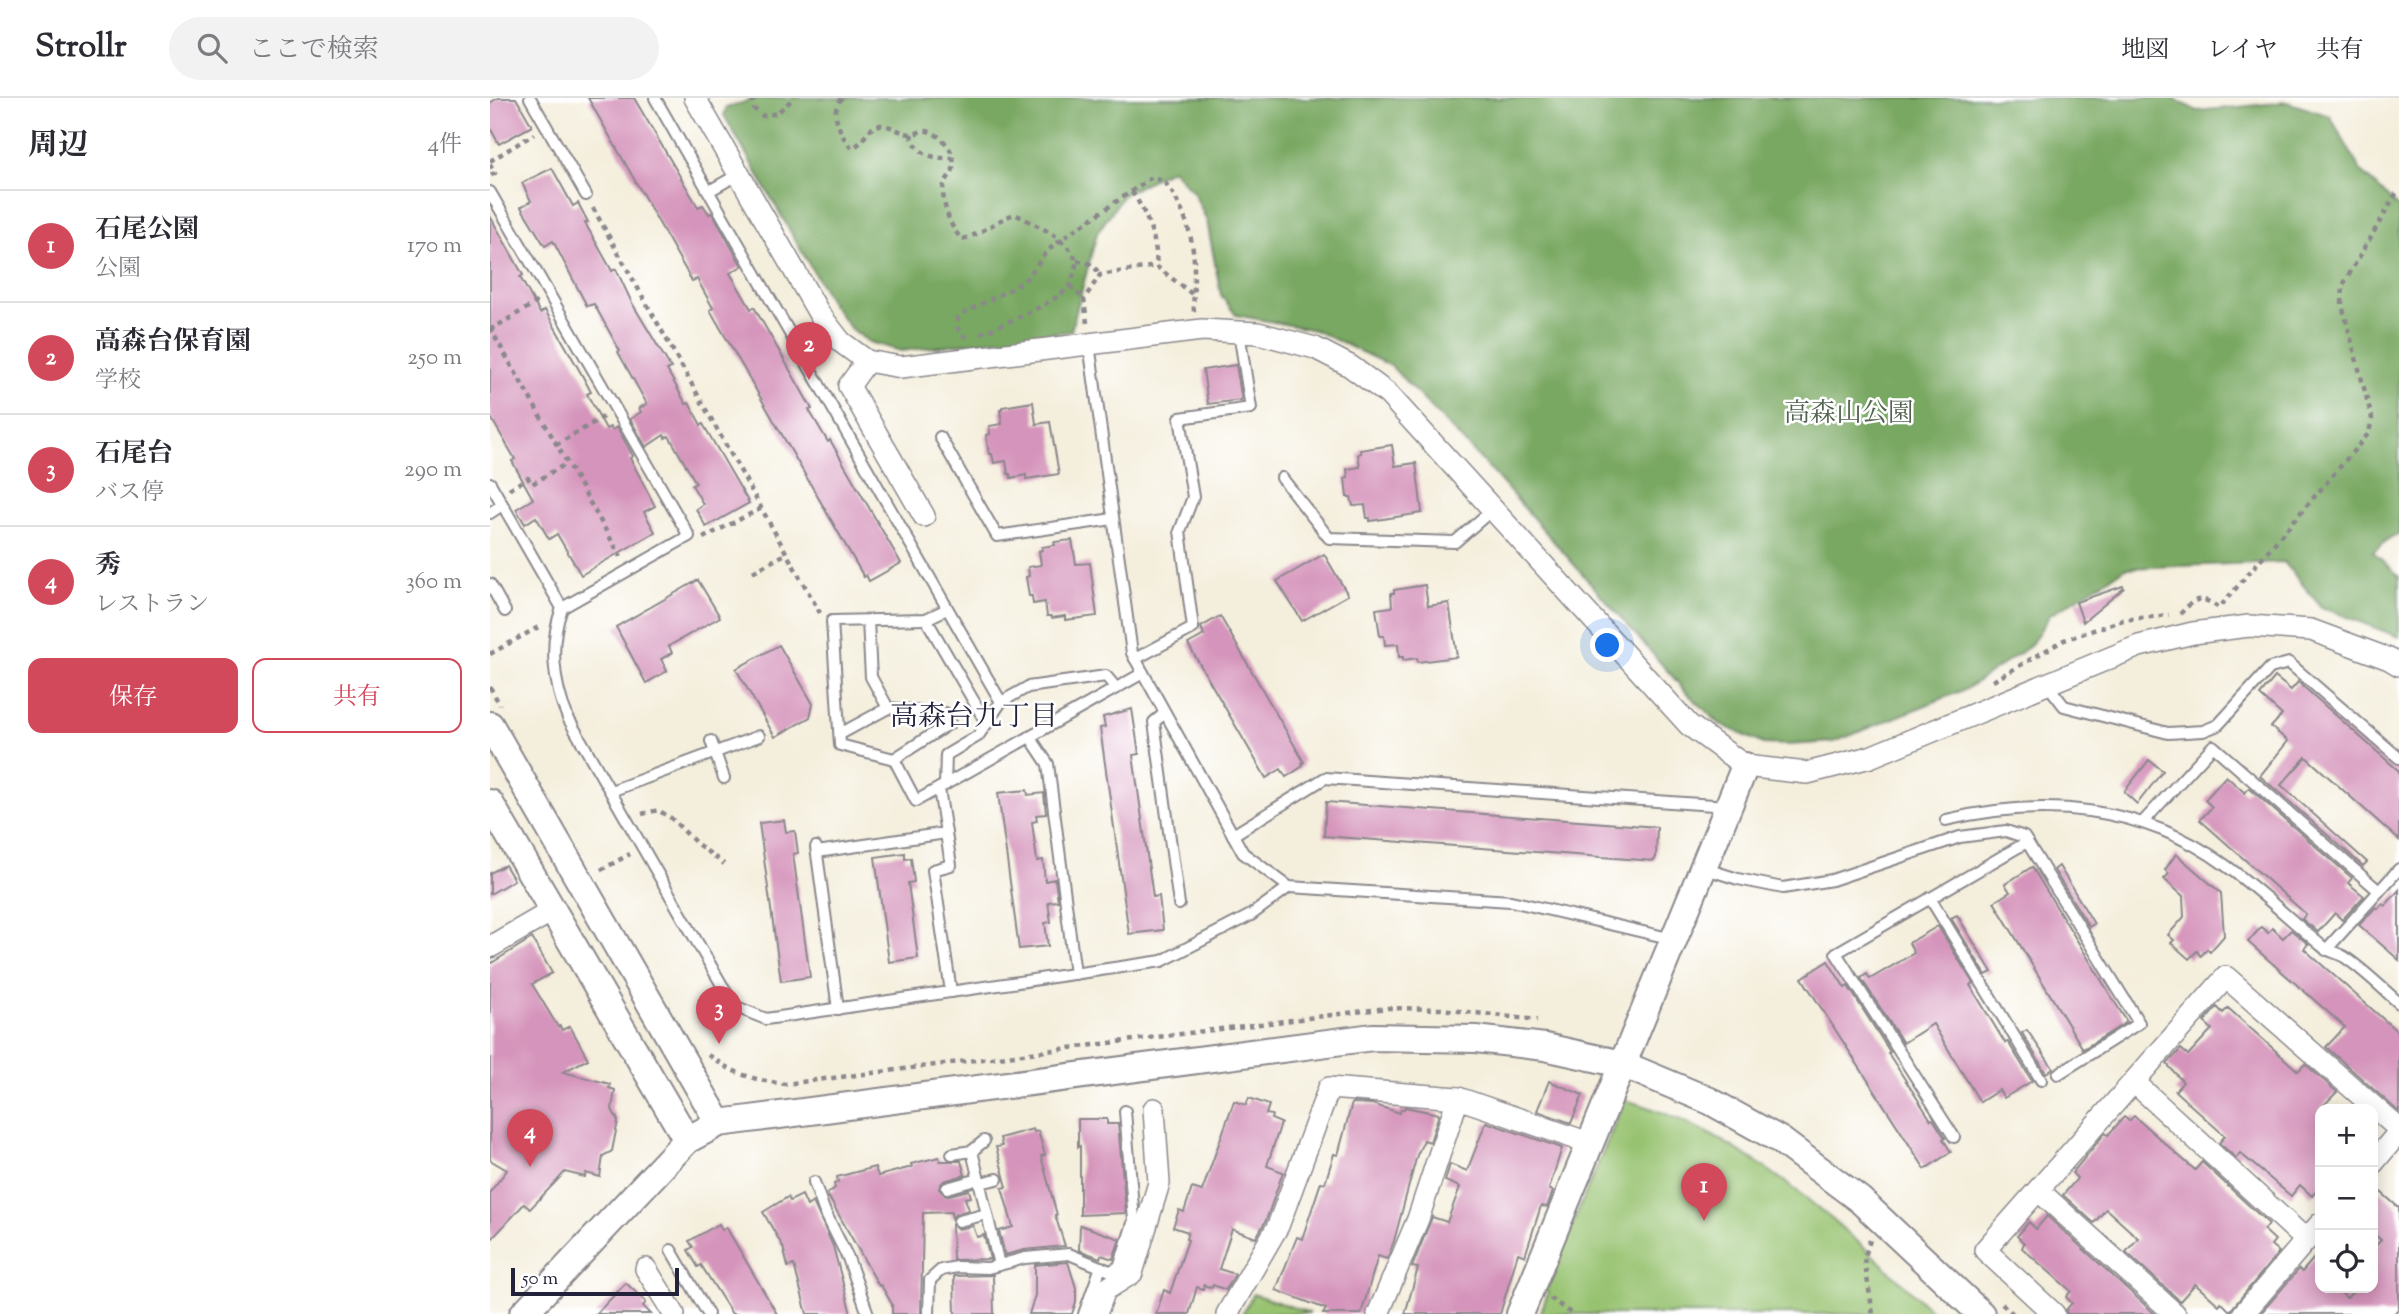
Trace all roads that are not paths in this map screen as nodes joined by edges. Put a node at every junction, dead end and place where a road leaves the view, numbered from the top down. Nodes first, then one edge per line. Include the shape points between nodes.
1 (530, 98) edge
2 (655, 98) edge
3 (695, 98) edge
4 (739, 174) junction
5 (709, 191) junction
6 (490, 192) edge
7 (586, 195) road end
8 (1239, 332) junction
9 (1089, 344) junction
10 (867, 360) junction
11 (878, 436) junction
12 (940, 437) dead end
13 (856, 449) junction
14 (1282, 478) dead end
15 (490, 483) edge
16 (500, 500) junction
17 (1493, 509) junction
18 (490, 513) edge
19 (925, 516) dead end
20 (1114, 519) junction
21 (490, 584) edge
22 (562, 608) junction
23 (947, 609) junction
24 (505, 611) dead end
25 (926, 619) junction
26 (868, 621) junction
27 (1135, 659) junction
28 (2399, 665) edge
29 (1143, 673) junction
30 (2046, 684) junction
31 (1116, 688) junction
32 (1001, 702) junction
33 (888, 708) junction
34 (1165, 713) junction
35 (987, 724) junction
36 (490, 725) edge
37 (2203, 731) junction
38 (840, 734) junction
39 (758, 736) dead end
40 (1030, 737) junction
41 (711, 741) dead end
42 (2213, 746) junction
43 (714, 753) junction
44 (2399, 758) edge
45 (894, 759) junction
46 (1745, 766) junction
47 (724, 778) dead end
48 (942, 787) junction
49 (611, 791) junction
50 (490, 803) edge
51 (1728, 806) junction
52 (1946, 820) dead end
53 (2143, 822) junction
54 (946, 833) junction
55 (1233, 835) junction
56 (2027, 842) junction
57 (1703, 869) junction
58 (2399, 869) edge
59 (1289, 887) junction
60 (2379, 891) junction
61 (1930, 898) junction
62 (1179, 904) dead end
63 (552, 911) junction
64 (1674, 939) junction
65 (490, 947) edge
66 (2326, 950) junction
67 (1075, 974) junction
68 (951, 992) junction
69 (2399, 1003) edge
70 (838, 1009) junction
71 (1622, 1063) junction
72 (2058, 1074) dead end
73 (2040, 1080) dead end
74 (2134, 1082) junction
75 (1458, 1098) junction
76 (1154, 1109) dead end
77 (1125, 1111) dead end
78 (719, 1123) junction
79 (2399, 1131) edge
80 (1954, 1138) dead end
81 (687, 1140) junction
82 (984, 1141) dead end
83 (1589, 1143) junction
84 (972, 1151) junction
85 (952, 1154) dead end
86 (2378, 1157) edge
87 (997, 1179) dead end
88 (979, 1181) junction
89 (814, 1182) dead end
90 (947, 1188) dead end
91 (2038, 1190) junction
92 (987, 1213) junction
93 (958, 1220) dead end
94 (2315, 1230) edge
95 (2306, 1240) junction
96 (671, 1250) dead end
97 (999, 1265) junction
98 (1101, 1267) junction
99 (646, 1269) dead end
100 (523, 1314) edge
101 (674, 1314) edge
102 (708, 1314) edge
103 (868, 1314) edge
104 (929, 1314) edge
105 (1084, 1314) edge
106 (1096, 1314) edge
107 (1227, 1314) edge
108 (1378, 1314) edge
109 (1520, 1314) edge
110 (1981, 1314) edge
111 (2054, 1314) edge
112 (2175, 1314) edge
113 (2243, 1314) edge

1 - 7 lane
2 - 5 lane
3 - 4 street
4 - 5 lane
4 - 10 street via 820,315 841,342
5 - 13 lane
6 - 22 lane via 689,536
8 - 9 street via 1195,331
8 - 17 street via 1315,348 1350,366 1388,394
8 - 27 lane via 1251,408 1180,418 1193,497 1180,531 1193,628
9 - 10 street via 901,367
9 - 20 lane
10 - 11 street via 849,386
11 - 13 lane
11 - 19 street
12 - 20 lane via 997,536
13 - 23 lane
14 - 17 lane via 1329,538 1455,541
15 - 16 lane
16 - 18 lane
16 - 22 lane
17 - 46 street via 1689,725
20 - 27 lane
21 - 24 lane
22 - 49 lane via 555,646 560,699
23 - 25 lane
23 - 32 lane
25 - 26 lane
25 - 35 lane
26 - 33 lane via 871,677
26 - 38 lane via 832,621
27 - 29 lane
28 - 30 street via 2311,630 2249,626 2139,646
29 - 31 lane
29 - 34 lane
30 - 37 lane via 2064,706 2168,733
30 - 46 street via 1870,757 1807,773
31 - 32 lane via 1107,676 1028,687
31 - 40 lane
32 - 35 lane
33 - 38 lane
33 - 45 lane via 945,713 950,723
34 - 55 lane
34 - 62 lane via 1154,722
35 - 48 lane via 978,736 946,755
36 - 78 street
37 - 42 lane
37 - 44 lane via 2218,725 2270,668 2289,663
38 - 45 lane via 840,745
39 - 43 lane
40 - 48 lane
40 - 67 lane via 1048,764
41 - 43 lane
42 - 53 lane
42 - 60 lane
43 - 47 lane
43 - 49 lane
45 - 48 lane via 916,801
46 - 51 street
48 - 54 lane
49 - 70 lane via 734,1006 766,1020
50 - 63 street
51 - 55 lane via 1325,778
51 - 57 street
52 - 53 lane via 2025,808 2091,810
53 - 66 lane via 2167,830 2224,863
54 - 68 lane via 951,865 933,870
54 - 70 lane via 817,850
55 - 59 lane via 1243,853
56 - 57 lane via 2006,831 1960,837 1832,880 1783,888
56 - 61 lane
56 - 72 lane via 2139,1023
57 - 64 street
58 - 60 lane
59 - 64 lane via 1511,901
59 - 67 lane via 1251,915 1162,961
60 - 66 lane
61 - 73 lane
61 - 80 lane via 1836,953
63 - 65 street
63 - 81 street
64 - 71 street
66 - 69 lane via 2345,957
67 - 68 lane
68 - 70 lane
71 - 78 street via 1476,1039 1373,1037
71 - 83 street
71 - 110 street via 1710,1101 1780,1140 1860,1200
74 - 79 street via 2226,977
74 - 91 street
74 - 95 street
75 - 83 street
75 - 107 street via 1329,1088 1278,1226
75 - 108 street via 1418,1219
76 - 106 street via 1159,1183 1132,1273 1105,1290
77 - 98 lane via 1134,1220 1119,1267 1110,1271
78 - 81 street
79 - 86 street
81 - 100 street
82 - 84 lane
83 - 109 street
84 - 85 lane
84 - 88 lane
87 - 88 lane
88 - 90 lane
88 - 92 lane
89 - 103 lane
91 - 111 street via 1985,1250
91 - 112 street
92 - 93 lane
92 - 97 lane
94 - 95 street
95 - 113 street
96 - 102 lane
97 - 98 lane via 1069,1254
97 - 104 lane via 941,1270 930,1280
98 - 105 lane
99 - 101 street

